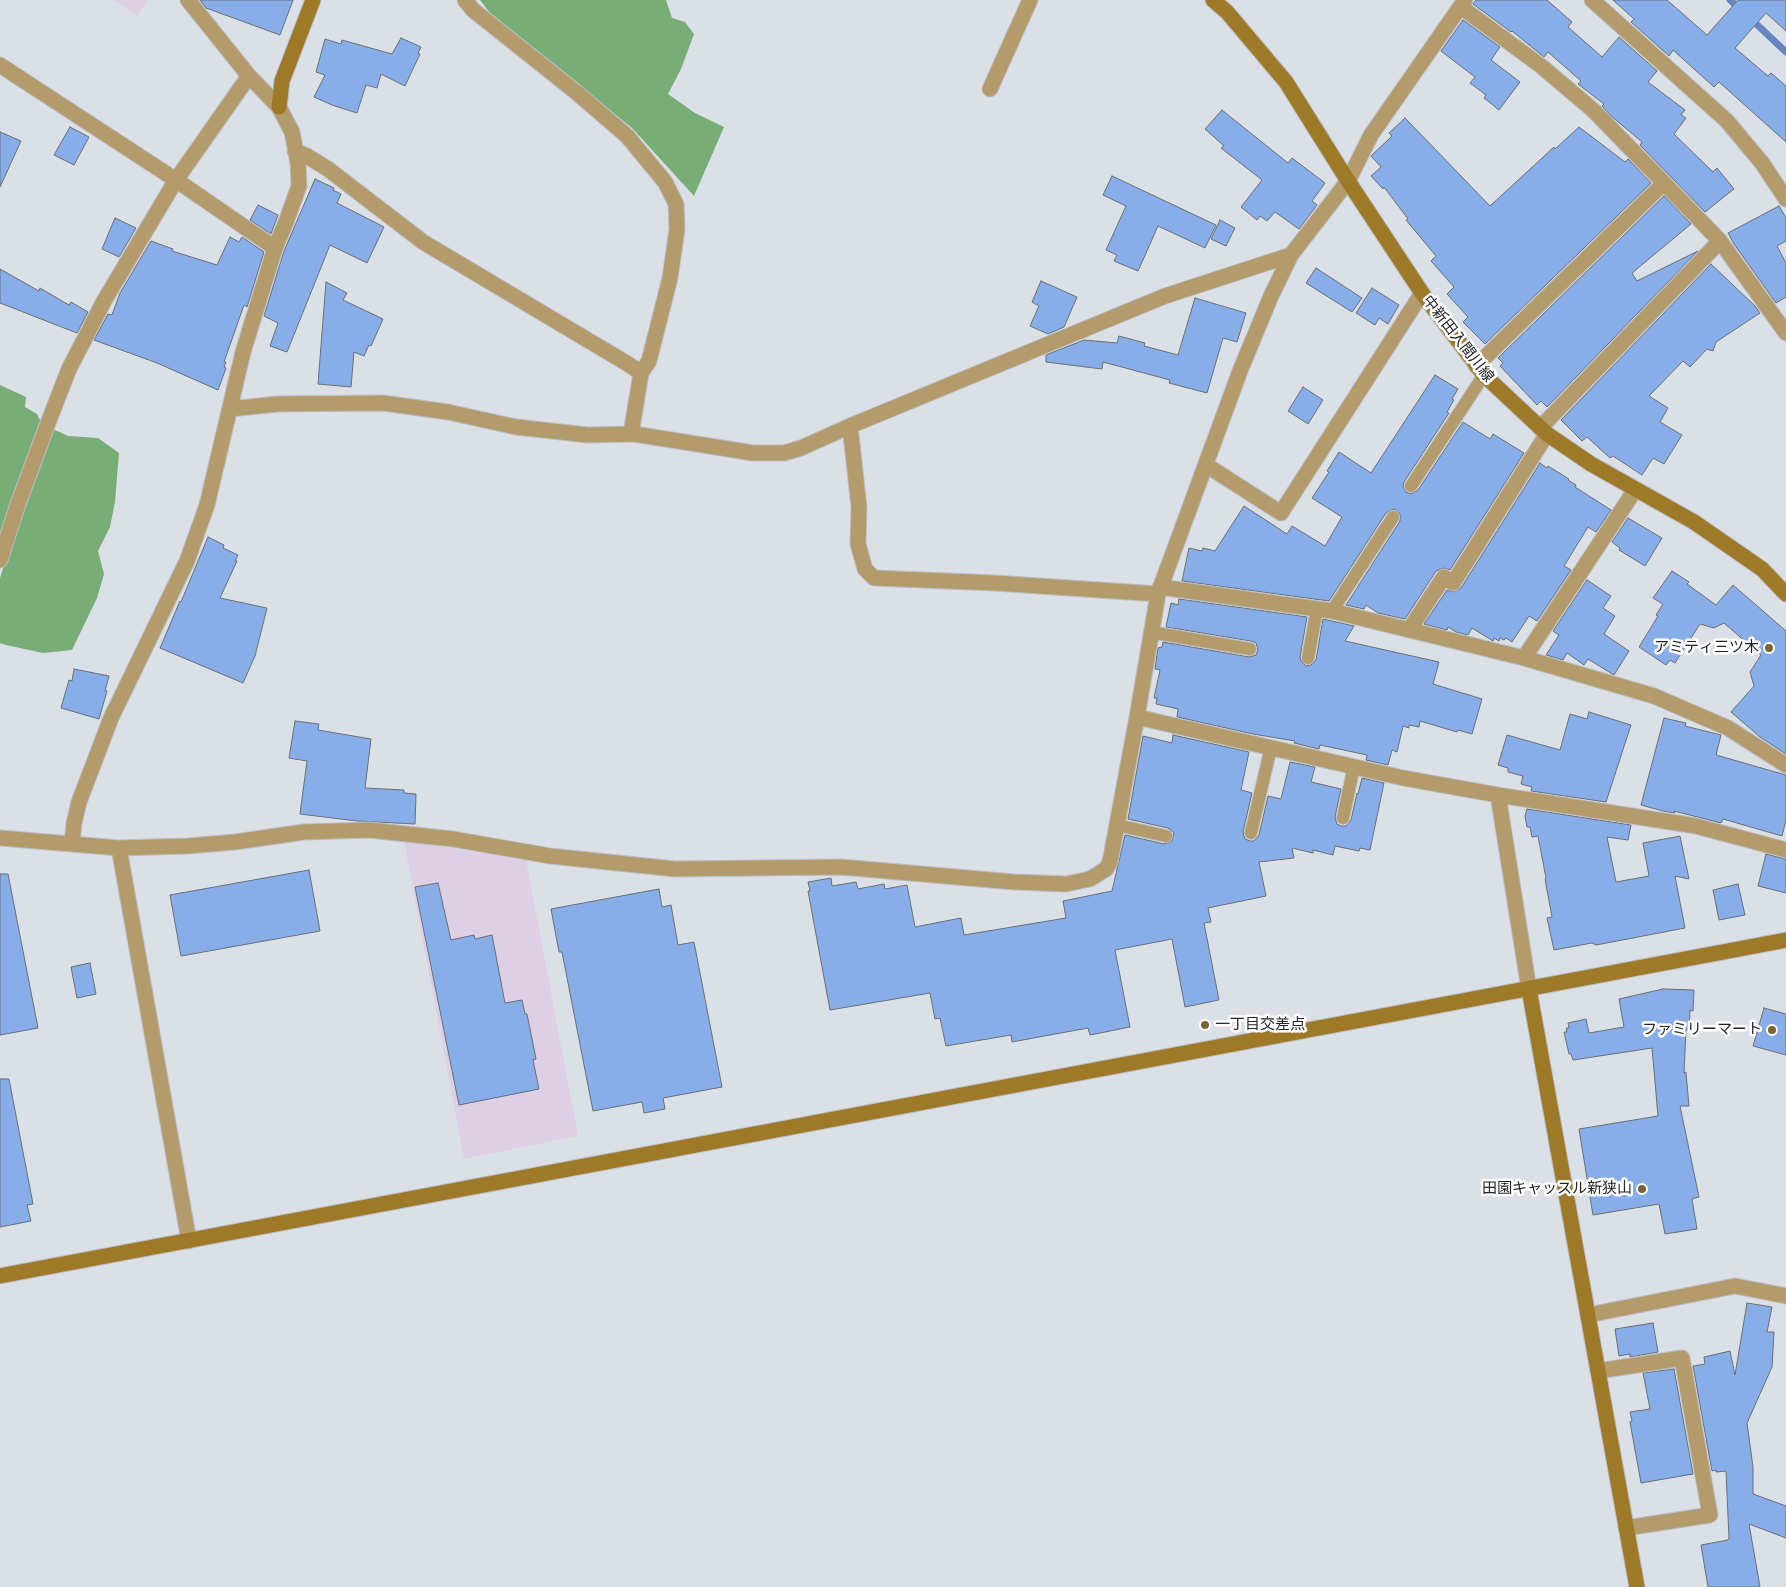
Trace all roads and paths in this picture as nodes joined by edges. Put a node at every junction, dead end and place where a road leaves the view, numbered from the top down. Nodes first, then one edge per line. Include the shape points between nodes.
1 (188, 0) edge
2 (313, 0) edge
3 (465, 0) edge
4 (1030, 0) edge
5 (1213, 0) edge
6 (1592, 0) edge
7 (1463, 4) edge
8 (0, 65) edge
9 (249, 76) junction
10 (990, 89) dead end
11 (279, 107) junction
12 (295, 151) junction
13 (176, 180) junction
14 (1348, 181) junction
15 (1664, 184) junction
16 (1786, 199) edge
17 (1720, 241) junction
18 (275, 248) junction
19 (1292, 254) junction
20 (1422, 293) junction
21 (1786, 333) edge
22 (1480, 371) junction
23 (641, 373) junction
24 (230, 408) junction
25 (850, 426) junction
26 (1544, 431) junction
27 (631, 434) junction
28 (1206, 465) junction
29 (1411, 486) dead end
30 (1635, 490) junction
31 (1393, 518) dead end
32 (0, 560) edge
33 (1159, 590) junction
34 (1786, 594) edge
35 (1325, 610) junction
36 (1408, 630) junction
37 (1150, 632) junction
38 (1250, 649) dead end
39 (1308, 658) dead end
40 (1524, 658) junction
41 (1137, 717) junction
42 (1271, 747) junction
43 (1786, 765) edge
44 (1354, 766) junction
45 (1498, 795) junction
46 (1343, 818) dead end
47 (1117, 825) junction
48 (1251, 832) dead end
49 (1166, 836) dead end
50 (0, 838) edge
51 (72, 844) junction
52 (119, 848) junction
53 (1786, 850) edge
54 (1786, 940) edge
55 (1529, 989) junction
56 (189, 1241) junction
57 (0, 1276) edge
58 (1786, 1296) edge
59 (1588, 1315) junction
60 (1598, 1371) junction
61 (1626, 1528) junction
62 (1637, 1587) edge

1 - 9 street
2 - 11 street via 282,81
3 - 23 street via 473,10 627,136 665,182 676,204 677,229 670,278 649,361
4 - 10 street
5 - 14 street, 中新田入間川線 via 1286,82
6 - 16 street via 1727,121 1762,163
7 - 14 street via 1371,134
7 - 15 street via 1593,110
8 - 13 street
9 - 11 street
9 - 13 street
11 - 12 street via 292,132
12 - 18 street via 299,186
12 - 23 street via 328,169 423,242
13 - 18 street
13 - 32 street via 104,301 69,369
14 - 19 street
14 - 20 street, 中新田入間川線
15 - 17 street
15 - 22 street
17 - 21 street
17 - 26 street
18 - 24 street via 242,352
19 - 25 street via 1165,296
19 - 28 street via 1244,362
20 - 22 street, 中新田入間川線
20 - 28 street via 1281,513
22 - 26 street, 中新田入間川線
22 - 29 lane
23 - 27 street
24 - 27 street via 383,403 448,412 516,427 588,435
24 - 51 street via 207,505 194,542 112,718 79,802
25 - 27 street via 784,454 753,453
25 - 33 street via 859,507 858,544 865,569 874,578
26 - 30 street, 中新田入間川線
26 - 36 street via 1453,583 1444,577
28 - 33 street
30 - 34 street, 中新田入間川線 via 1694,522 1762,569
30 - 40 street
31 - 35 lane
33 - 35 street
33 - 37 street
35 - 36 street
35 - 39 lane
36 - 40 street
37 - 38 lane
37 - 41 street
40 - 43 street via 1654,696 1728,728
41 - 42 street
41 - 47 street
42 - 44 street
42 - 48 lane
44 - 45 street
44 - 46 lane
45 - 53 street via 1696,826
45 - 55 street
47 - 49 lane
47 - 52 street via 1106,869 1090,879 1066,884 841,867 676,869 550,856 453,839 369,830 304,832 188,846
50 - 51 street
51 - 52 street
52 - 56 street
54 - 55 street
55 - 56 street
55 - 59 street
56 - 57 street
58 - 59 street via 1735,1286
59 - 60 street
60 - 61 street
60 - 61 street via 1682,1358 1710,1515
61 - 62 street

